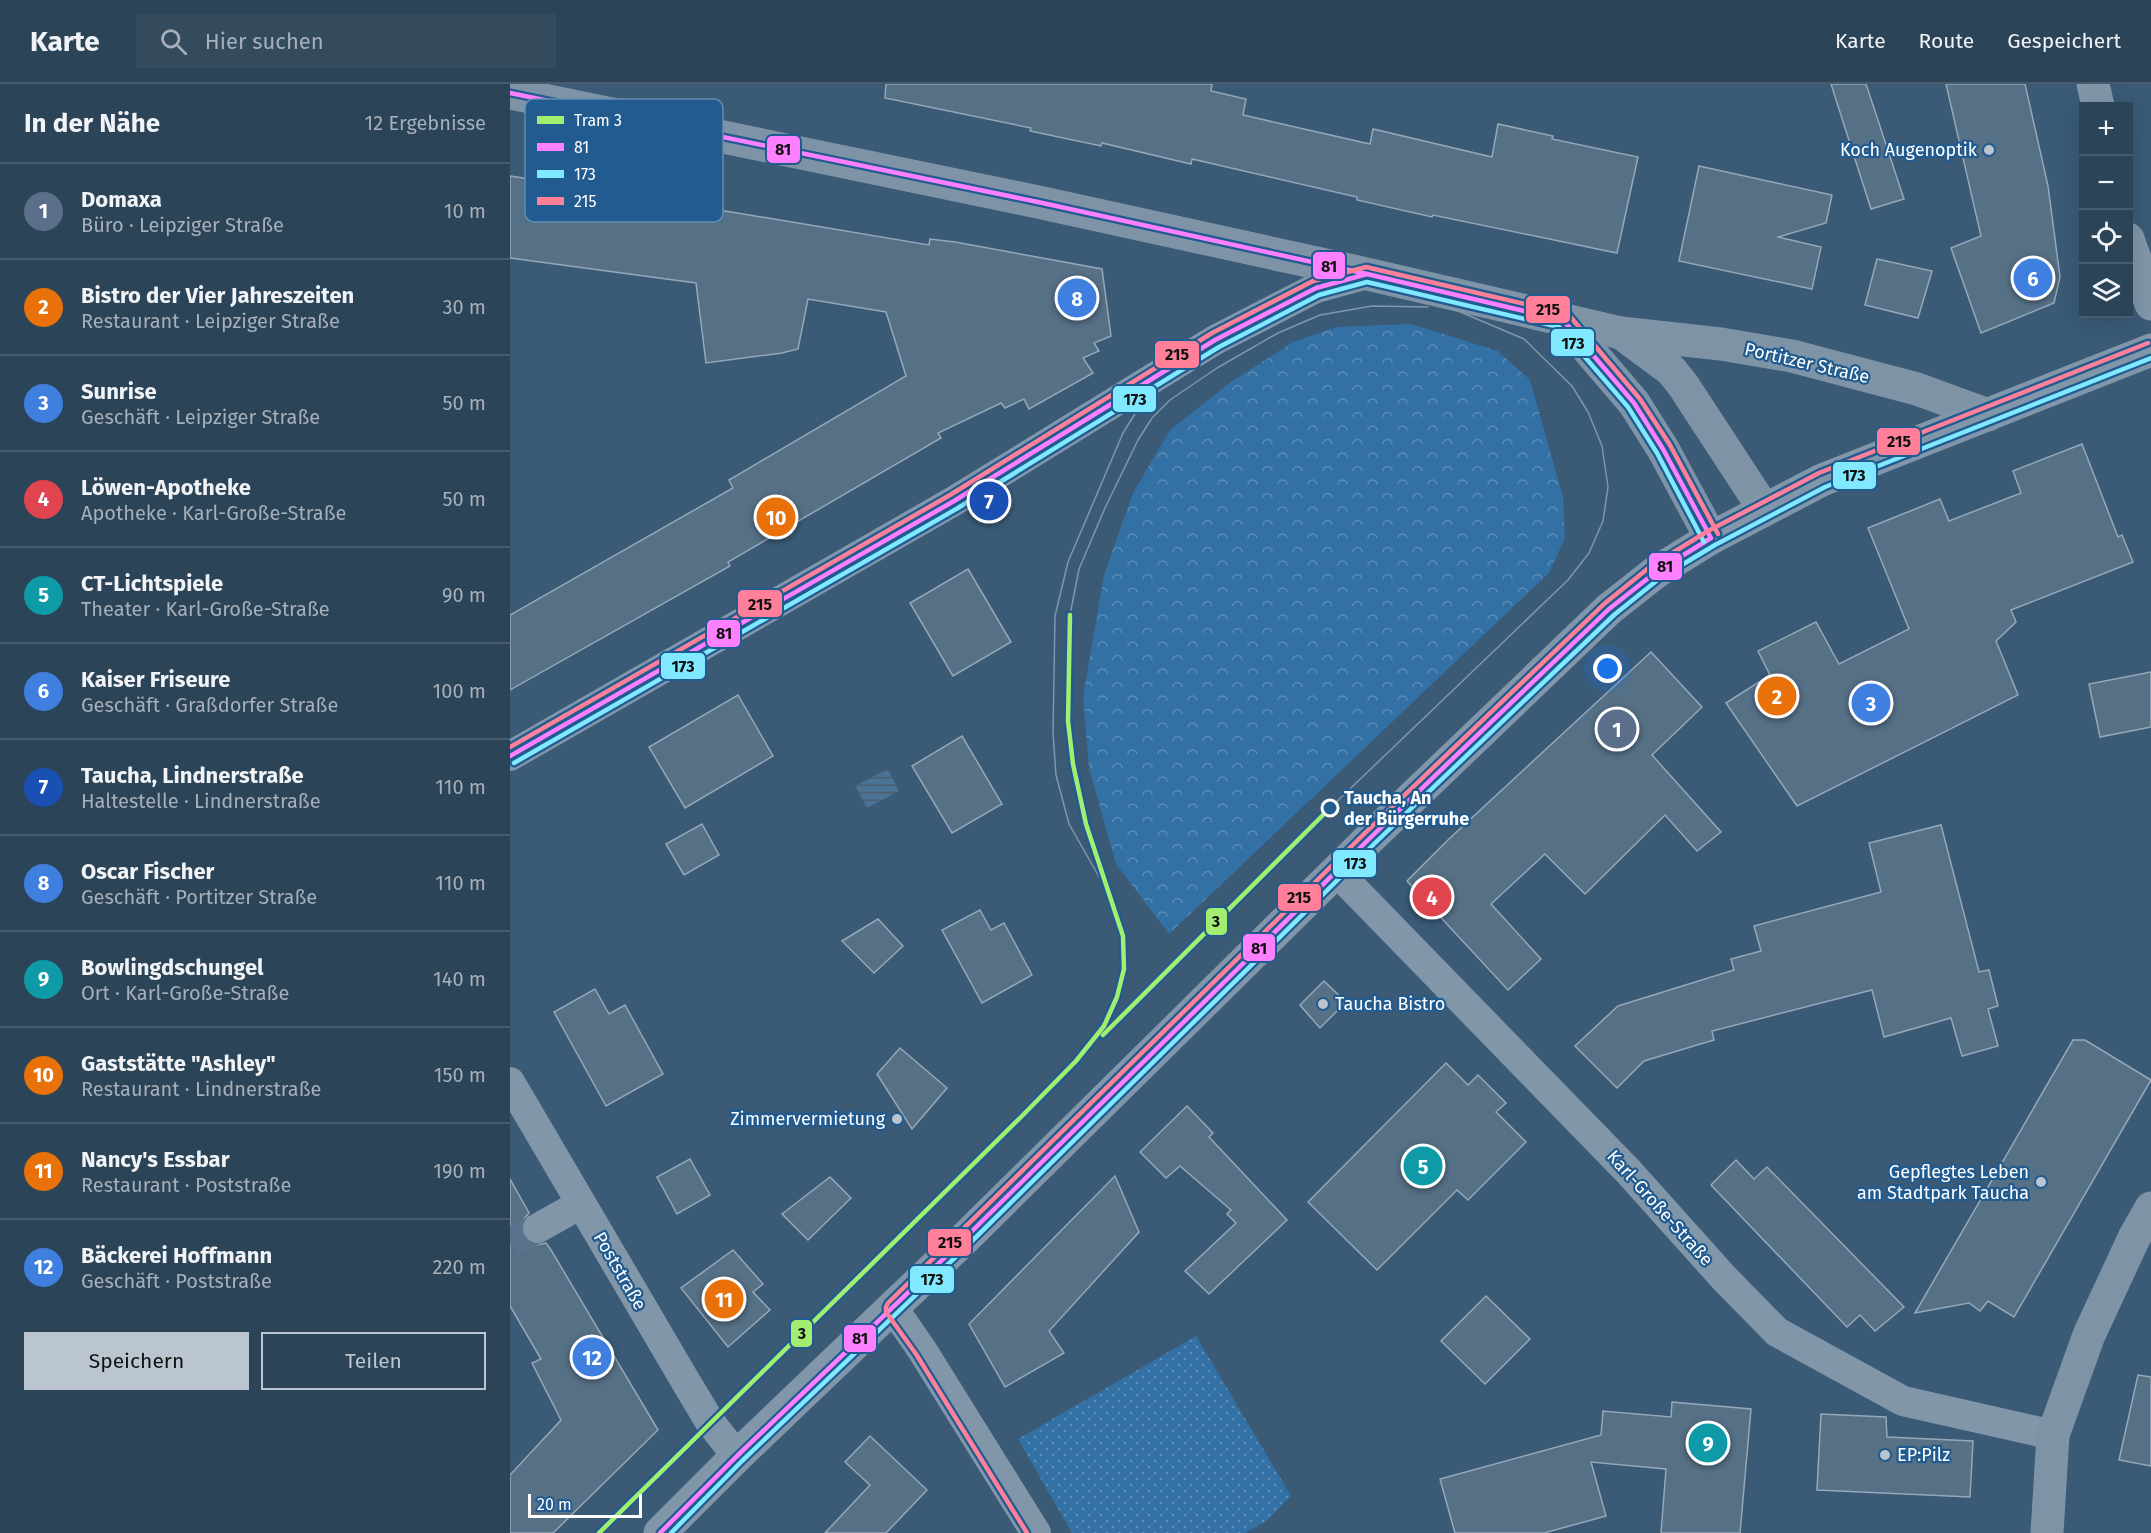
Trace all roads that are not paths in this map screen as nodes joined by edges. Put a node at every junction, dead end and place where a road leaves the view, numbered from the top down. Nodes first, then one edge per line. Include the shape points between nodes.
1 (2093, 84) edge
2 (510, 93) edge
3 (539, 99) edge
4 (2097, 102) edge
5 (723, 137) edge
6 (2133, 253) edge
7 (1367, 274) junction
8 (2151, 304) edge
9 (1563, 320) junction
10 (1621, 333) junction
11 (2151, 350) edge
12 (1988, 415) junction
13 (1764, 509) junction
14 (1711, 538) junction
15 (510, 756) edge
16 (1336, 872) junction
17 (510, 1082) edge
18 (581, 1204) junction
19 (2151, 1208) edge
20 (538, 1228) tunnel mouth
21 (893, 1308) junction
22 (2053, 1435) junction
23 (737, 1456) junction
24 (660, 1533) edge
25 (1036, 1533) edge
26 (2047, 1533) edge

1 - 4 main road
2 - 3 main road, Portitzer Straße
5 - 7 main road, Portitzer Straße
6 - 8 main road
7 - 9 main road, Portitzer Straße
7 - 15 street via 1316,288 1215,340 954,501
9 - 10 main road, Portitzer Straße
9 - 14 main road via 1634,403
10 - 12 main road, Portitzer Straße via 1792,356 1917,389
10 - 13 main road, Portitzer Straße via 1671,370
11 - 12 main road
12 - 13 main road via 1822,480
13 - 14 main road
14 - 16 main road via 1656,572 1609,609
16 - 21 main road
16 - 22 street, Karl-Große-Straße via 1628,1171 1777,1332 1903,1401
17 - 18 street, Poststraße
18 - 20 street
18 - 23 street, Poststraße via 710,1422
19 - 22 main road via 2089,1335
21 - 23 main road
21 - 25 street
22 - 26 main road
23 - 24 main road

